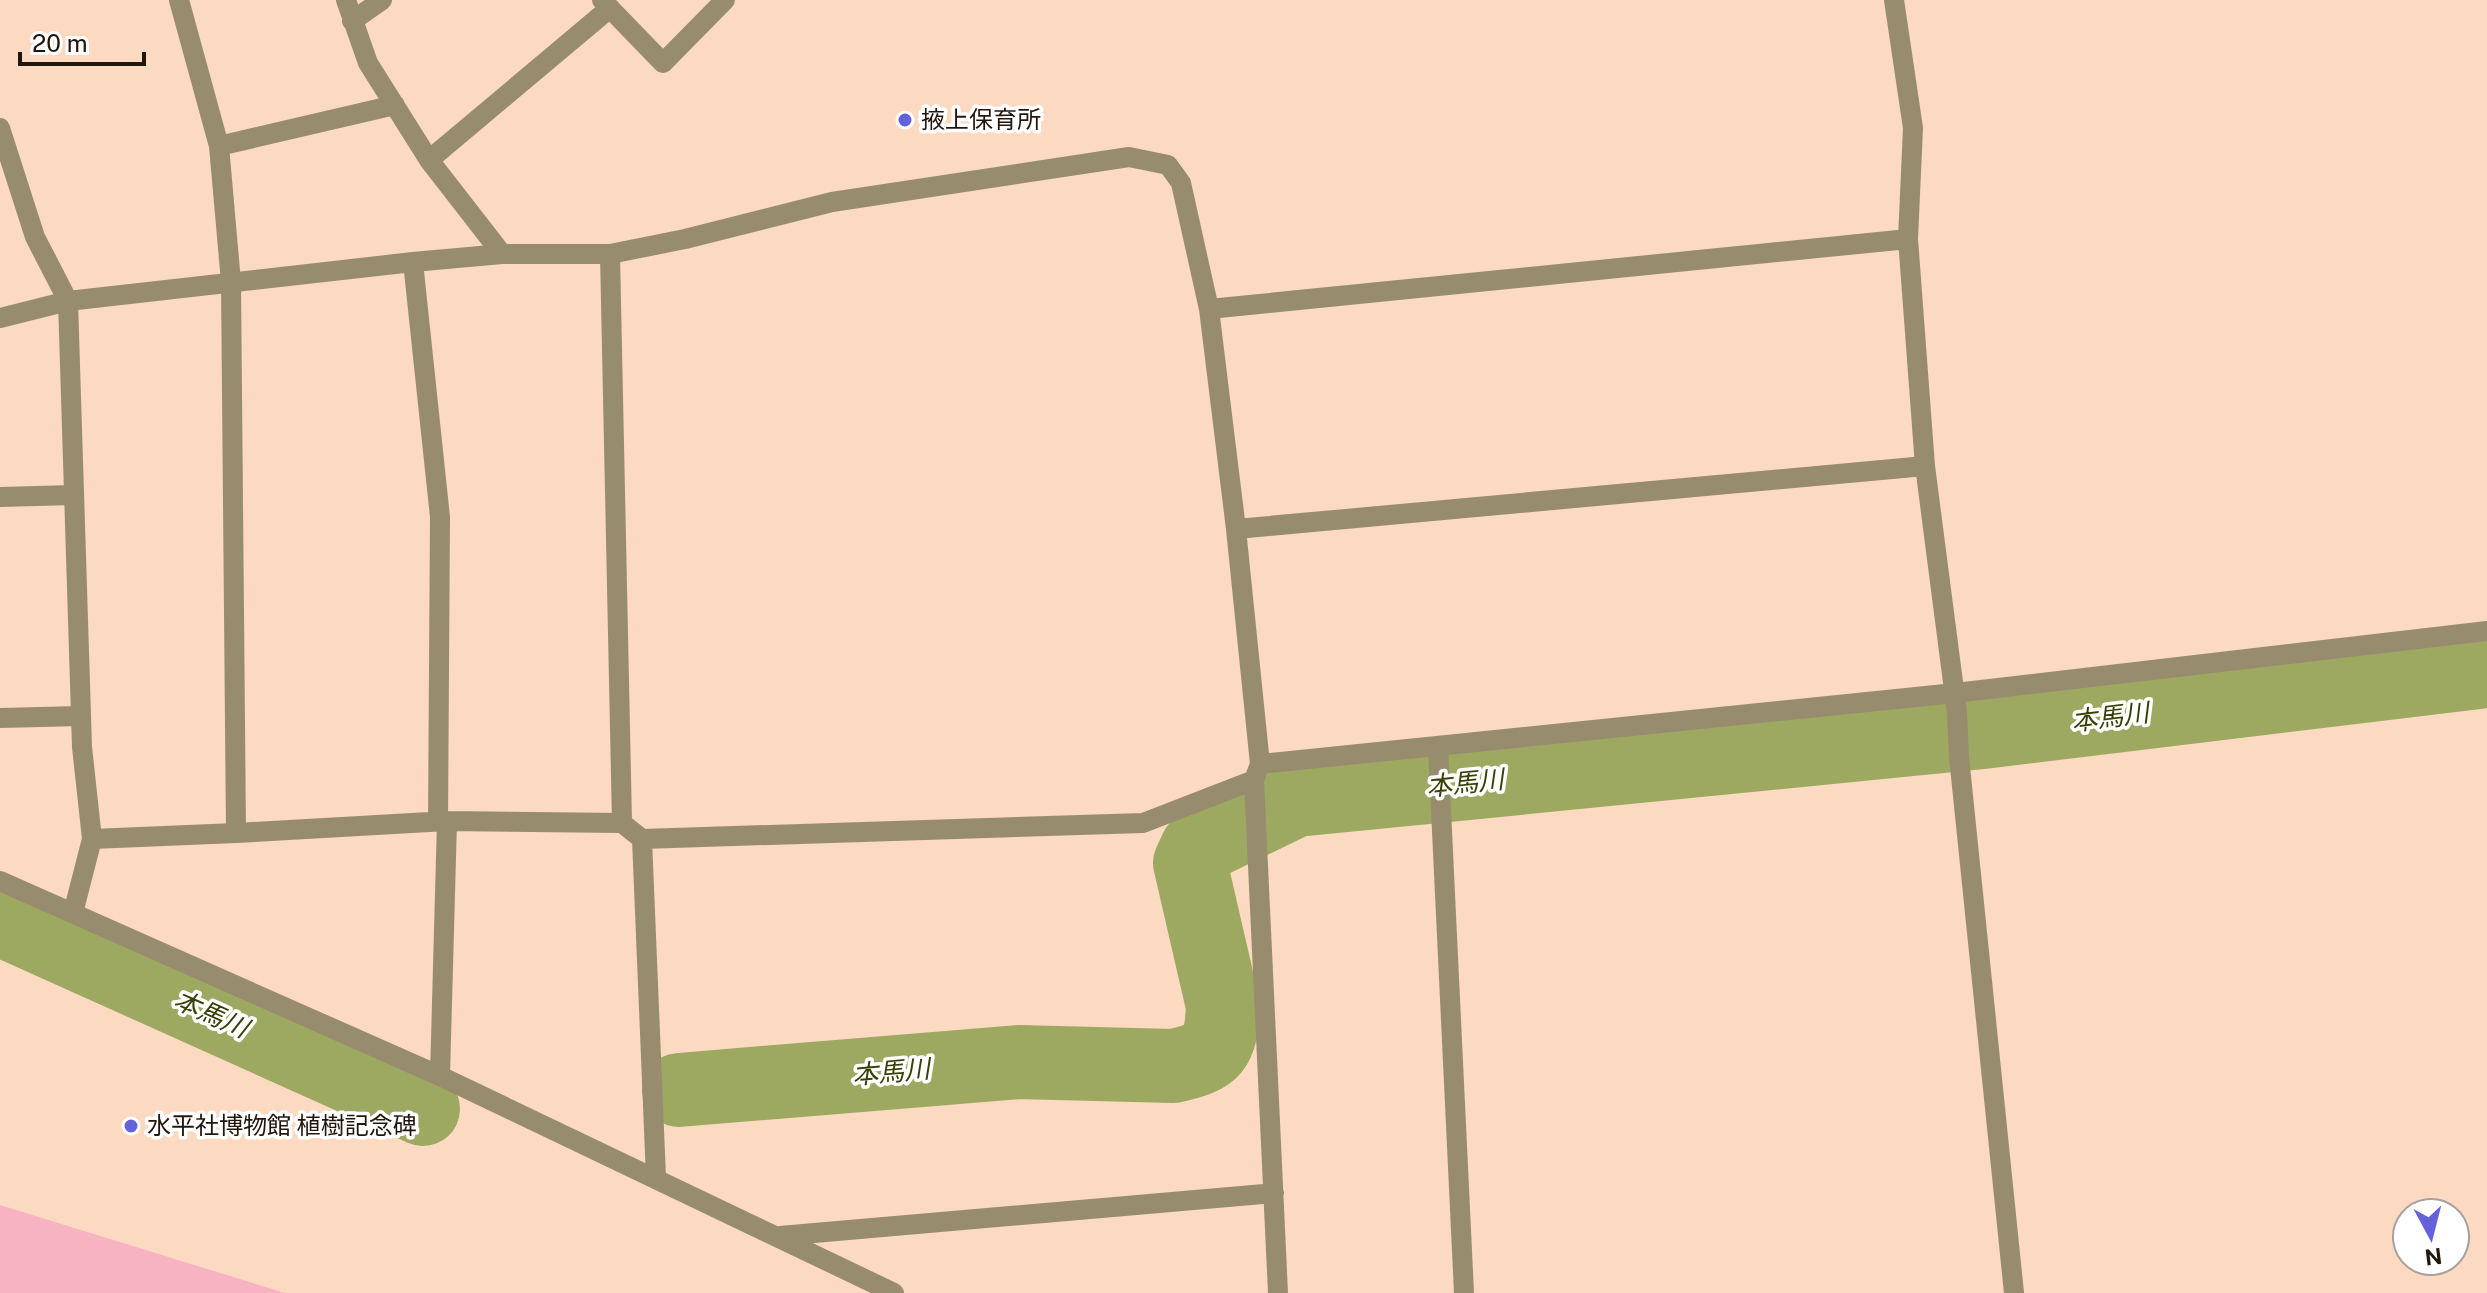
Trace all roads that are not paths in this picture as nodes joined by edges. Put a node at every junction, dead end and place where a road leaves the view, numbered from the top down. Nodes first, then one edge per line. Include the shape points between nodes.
1 (179, 0) edge
2 (346, 0) edge
3 (382, 0) edge
4 (725, 0) edge
5 (1894, 0) edge
6 (606, 4) edge
7 (352, 21) junction
8 (395, 105) junction
9 (0, 128) edge
10 (219, 146) junction
11 (429, 160) junction
12 (1908, 239) junction
13 (502, 254) junction
14 (610, 254) junction
15 (413, 262) junction
16 (231, 282) junction
17 (68, 301) junction
18 (1209, 309) junction
19 (0, 318) edge
20 (1925, 466) junction
21 (73, 495) junction
22 (0, 497) edge
23 (1236, 529) junction
24 (2487, 631) edge
25 (1956, 703) junction
26 (81, 716) junction
27 (0, 718) edge
28 (1438, 747) junction
29 (1257, 772) junction
30 (443, 821) junction
31 (622, 823) junction
32 (236, 833) junction
33 (92, 839) junction
34 (642, 839) junction
35 (0, 881) edge
36 (73, 913) junction
37 (440, 1076) junction
38 (656, 1178) junction
39 (1274, 1193) junction
40 (779, 1236) junction
41 (894, 1293) edge
42 (1278, 1293) edge
43 (1464, 1293) edge
44 (2014, 1293) edge

1 - 10 street
2 - 7 street
3 - 7 street
4 - 6 street via 663,63
5 - 12 street via 1913,128
6 - 11 street
7 - 8 street via 368,63
8 - 10 street
8 - 11 street
9 - 17 street via 35,237
10 - 16 street
11 - 13 street
12 - 18 street
12 - 20 street
13 - 14 street
13 - 15 street
14 - 18 street via 832,202 1129,157 1168,165 1181,183
14 - 31 street
15 - 16 street
15 - 30 street via 440,517
16 - 17 street
16 - 32 street
17 - 19 street
17 - 21 street
18 - 23 street
20 - 23 street
20 - 25 street
21 - 22 street
21 - 26 street
23 - 29 street
24 - 25 street
25 - 28 street
25 - 44 street
26 - 27 street
26 - 33 street
28 - 29 street
28 - 43 street
29 - 34 street via 1143,823
29 - 39 street
30 - 31 street
30 - 32 street
30 - 37 street
31 - 34 street
32 - 33 street
33 - 36 street
34 - 38 street
35 - 36 street
36 - 37 street
37 - 38 street
38 - 40 street
39 - 40 street
39 - 42 street
40 - 41 street

